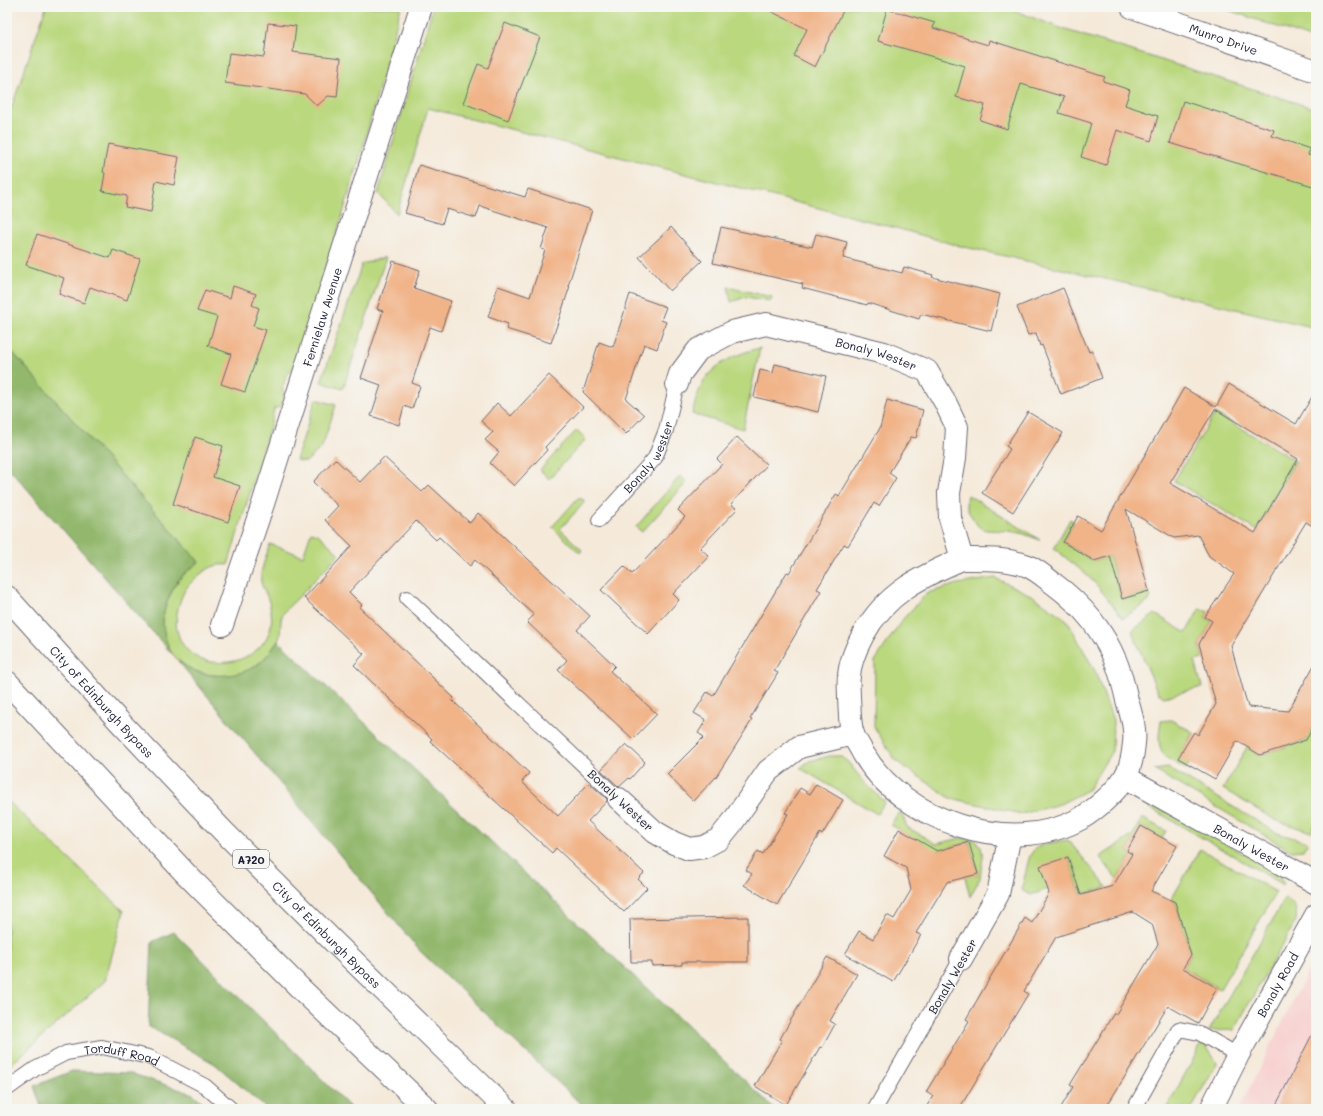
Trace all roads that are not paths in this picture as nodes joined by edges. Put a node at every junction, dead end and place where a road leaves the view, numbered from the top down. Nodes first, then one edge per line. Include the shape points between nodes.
1 (421, 7) edge
2 (1132, 7) edge
3 (1316, 71) edge
4 (677, 384) joint
5 (599, 520) dead end
6 (962, 559) junction
7 (7, 597) edge
8 (407, 598) dead end
9 (222, 625) dead end
10 (7, 682) edge
11 (853, 734) junction
12 (1125, 778) junction
13 (619, 799) joint
14 (1010, 835) junction
15 (1316, 883) edge
16 (1316, 915) edge
17 (961, 959) joint
18 (1238, 1055) junction
19 (8, 1086) edge
20 (231, 1109) edge
21 (427, 1109) edge
22 (506, 1109) edge
23 (875, 1109) edge
24 (1134, 1109) edge
25 (1211, 1109) edge

1 - 9 main road, Fernielaw Avenue
2 - 3 main road, Munro Drive
4 - 5 lane, Bonaly wester via 666,430 655,458
4 - 6 main road, Bonaly Wester via 680,374 698,350 732,332 766,324 884,353 927,371 957,427 949,512
6 - 11 main road via 929,573 906,587 870,622 854,652 848,677
6 - 12 main road via 1000,560 1030,567 1067,594 1095,624 1116,662 1132,717 1135,737 1132,759
7 - 22 main road, City of Edinburgh Bypass / A720 via 223,831
8 - 13 lane, Bonaly Wester
10 - 21 main road via 186,874 302,990
11 - 13 main road, Bonaly Wester via 799,747 768,772 719,839 704,847 689,849 674,843 655,832
11 - 14 main road via 871,766 910,802 936,816 966,827
12 - 14 main road via 1092,812 1069,825 1043,833
12 - 15 main road, Bonaly Wester
14 - 17 main road, Bonaly Wester via 998,894
16 - 18 main road, Bonaly Road
17 - 23 lane, Bonaly Wester
18 - 24 lane via 1199,1033 1179,1029
18 - 25 main road, Bonaly Road
19 - 20 lane, Torduff Road via 66,1053 102,1047 148,1057 205,1086

